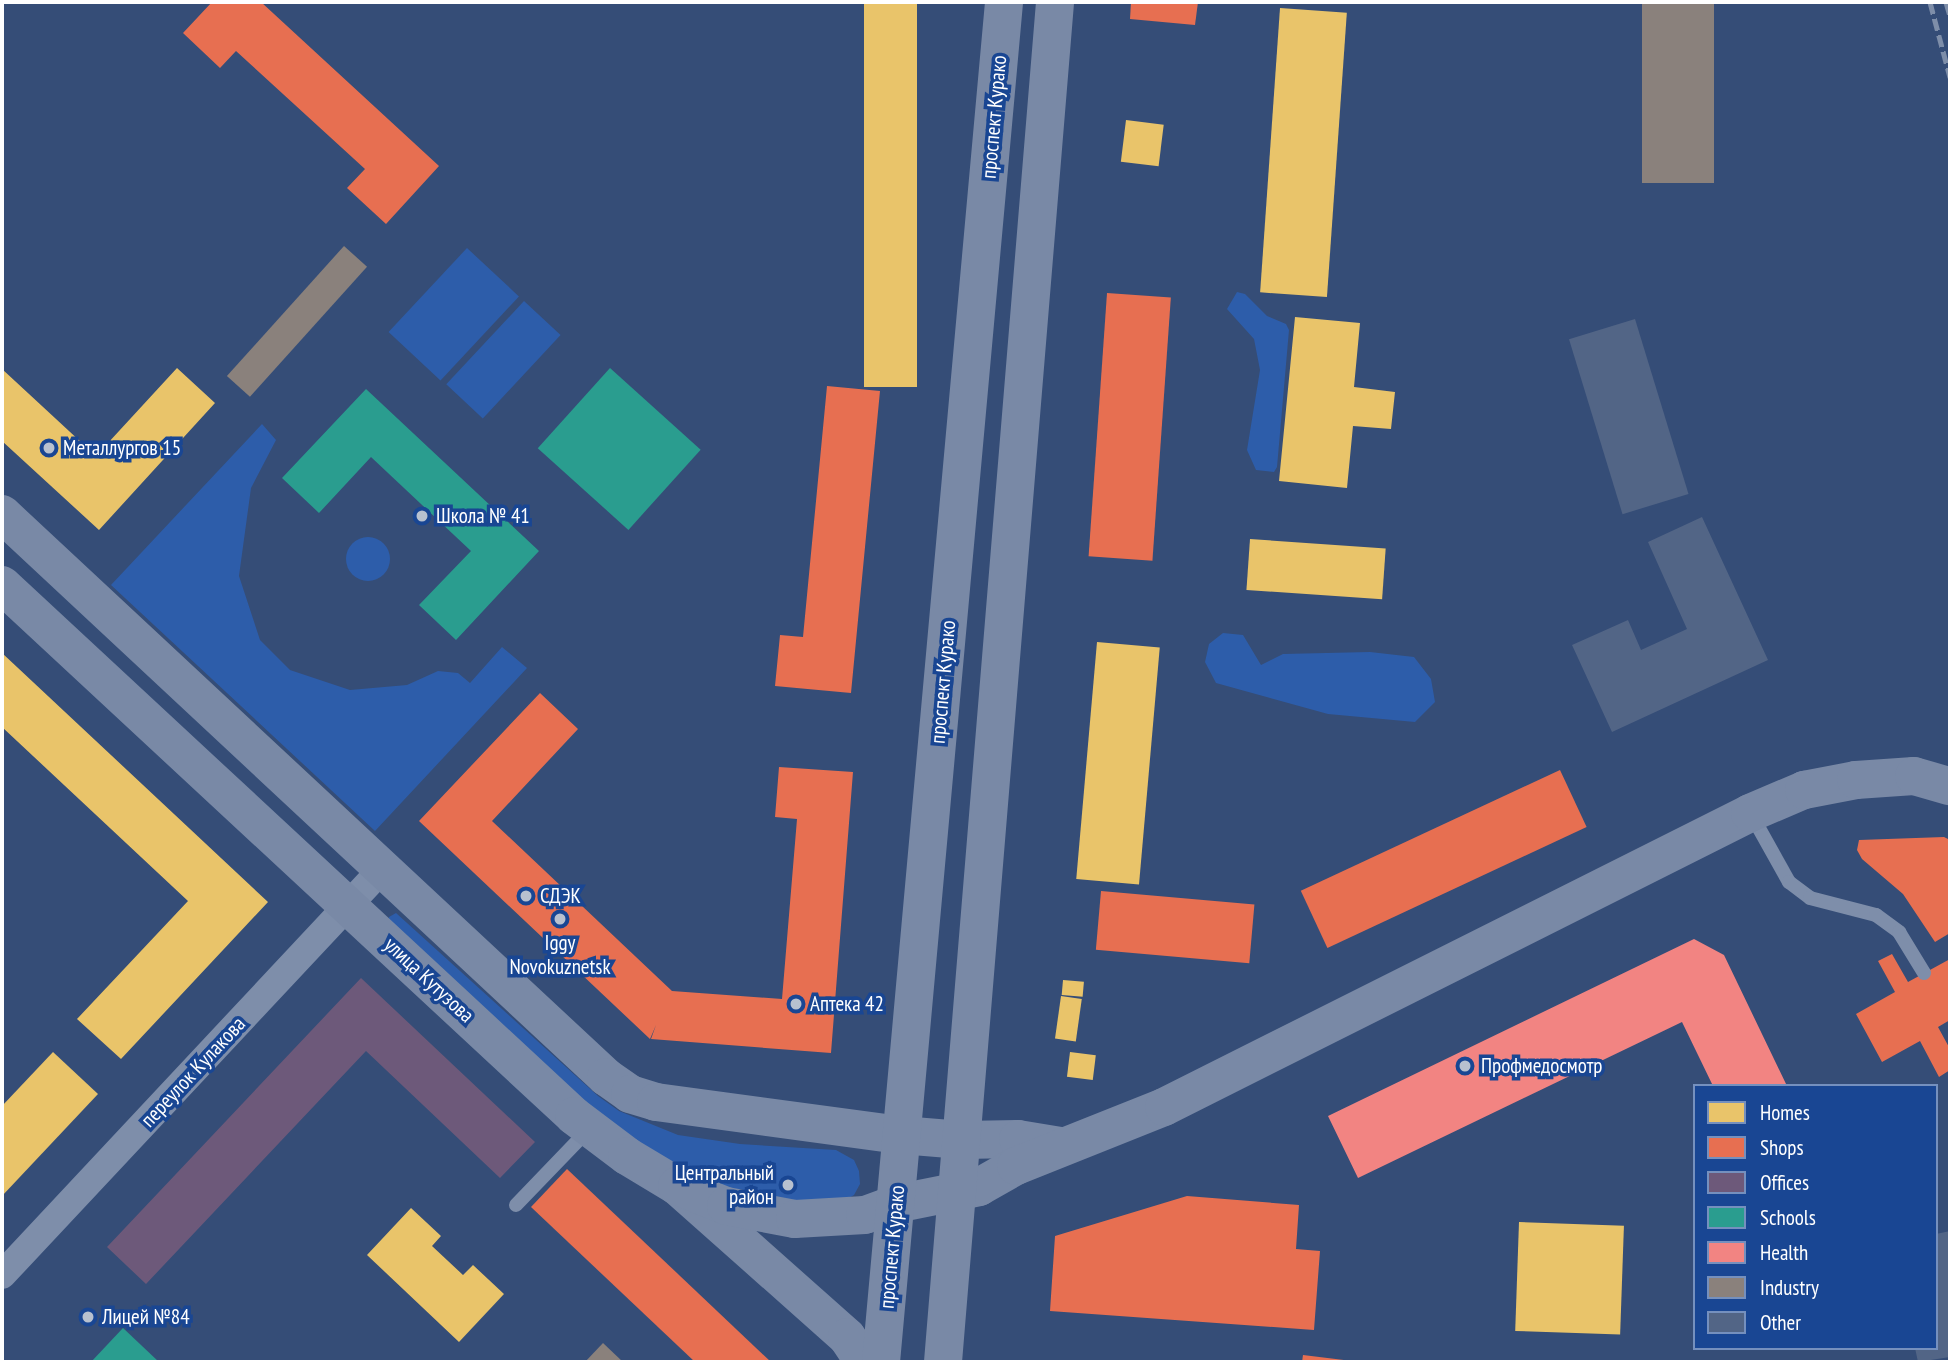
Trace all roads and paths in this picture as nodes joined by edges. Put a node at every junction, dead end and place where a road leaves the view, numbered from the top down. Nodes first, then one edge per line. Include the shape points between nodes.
1 (1004, 2) edge
2 (1055, 2) edge
3 (2, 514) edge
4 (2, 585) edge
5 (1950, 786) edge
6 (1750, 813) junction
7 (382, 869) junction
8 (349, 906) junction
9 (1924, 973) dead end
10 (590, 1128) junction
11 (901, 1135) junction
12 (962, 1140) junction
13 (1062, 1146) junction
14 (677, 1186) junction
15 (958, 1192) junction
16 (516, 1205) dead end
17 (895, 1205) junction
18 (2, 1275) edge
19 (864, 1362) edge
20 (881, 1362) edge
21 (943, 1362) edge

1 - 11 main road, проспект Курако
2 - 12 main road
3 - 7 main road
4 - 8 main road, улица Кутузова
5 - 6 main road via 1914,776 1856,780 1804,790
6 - 9 lane via 1789,882 1810,898 1876,915 1899,932
6 - 13 main road via 1175,1101 1100,1135
7 - 8 street, переулок Кулакова
7 - 11 main road via 606,1077 630,1094 656,1102
8 - 10 main road, улица Кутузова
8 - 18 street, переулок Кулакова
10 - 14 main road, улица Кутузова
10 - 16 lane
11 - 12 main road
11 - 17 main road, проспект Курако
12 - 13 main road via 1018,1139
12 - 15 main road
13 - 15 main road via 979,1187
14 - 17 main road via 726,1206 796,1219 865,1215
14 - 19 main road, улица Кутузова via 847,1337
15 - 17 main road
15 - 21 main road
17 - 20 main road, проспект Курако

